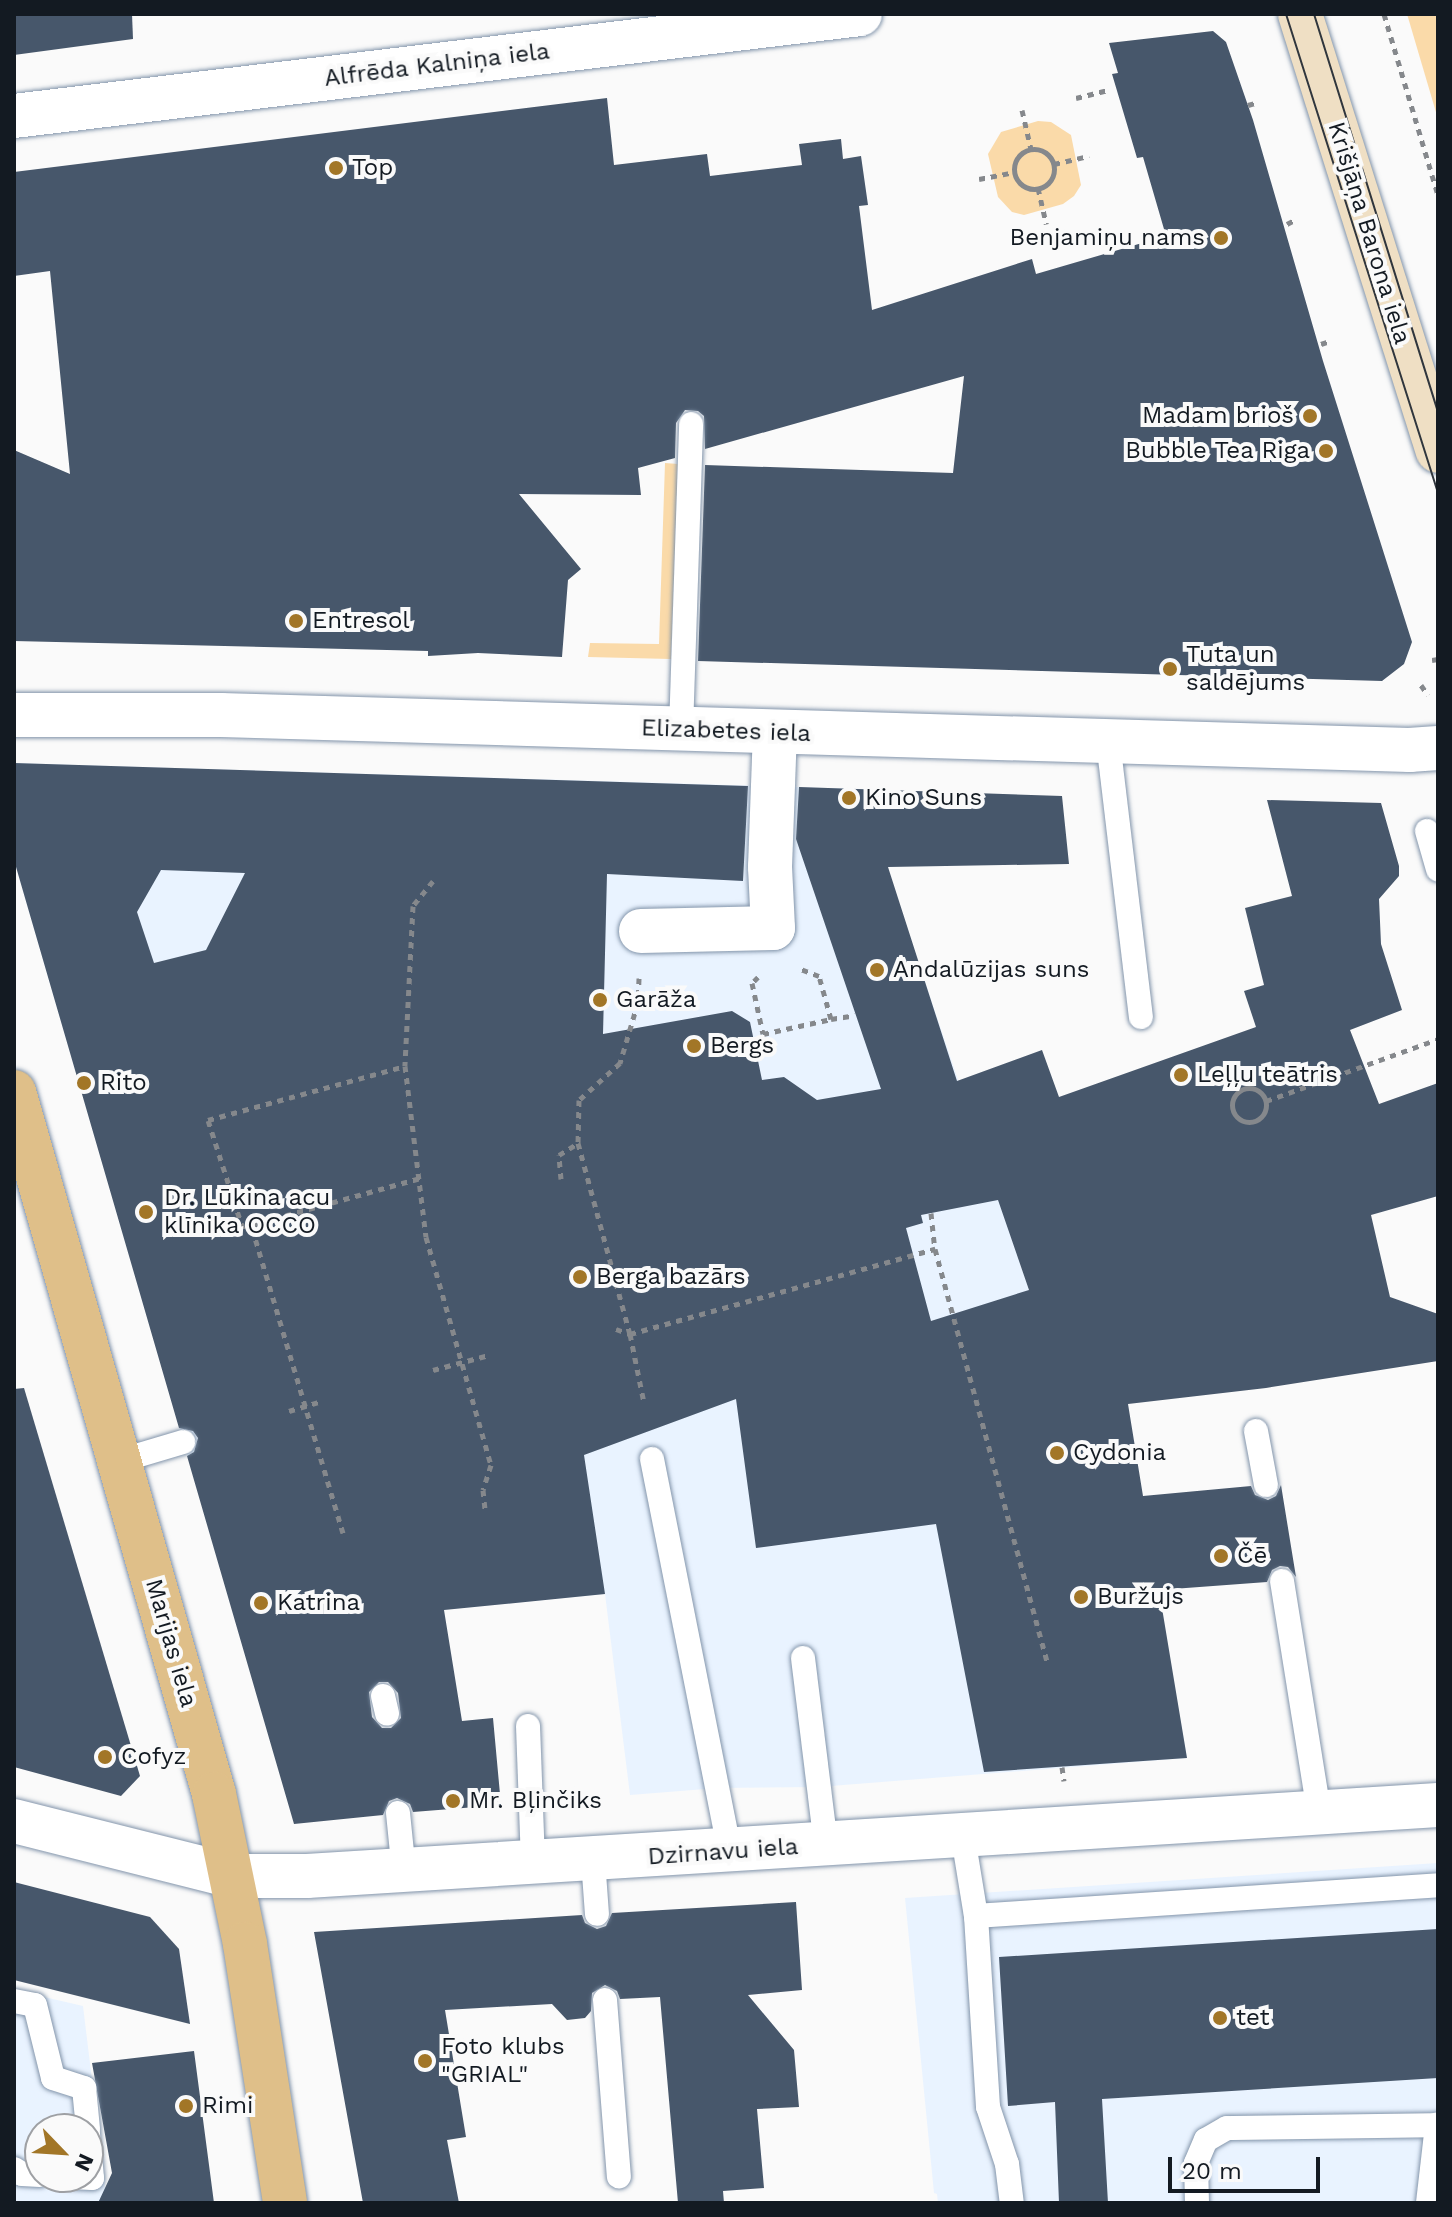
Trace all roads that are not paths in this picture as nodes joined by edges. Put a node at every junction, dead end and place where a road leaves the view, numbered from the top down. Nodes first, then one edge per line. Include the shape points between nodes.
1 (860, 14) edge
2 (1300, 14) edge
3 (643, 27) edge
4 (14, 116) edge
5 (691, 424) dead end
6 (1438, 451) edge
7 (14, 715) edge
8 (681, 730) junction
9 (775, 732) junction
10 (1108, 741) junction
11 (1438, 748) edge
12 (1427, 831) dead end
13 (1438, 869) edge
14 (641, 931) dead end
15 (1141, 1017) dead end
16 (14, 1092) edge
17 (1256, 1431) dead end
18 (183, 1442) dead end
19 (652, 1459) dead end
20 (119, 1461) junction
21 (1266, 1485) dead end
22 (1282, 1581) dead end
23 (803, 1658) dead end
24 (528, 1726) dead end
25 (1438, 1805) edge
26 (398, 1813) dead end
27 (1319, 1813) junction
28 (14, 1821) edge
29 (963, 1837) junction
30 (826, 1845) junction
31 (730, 1852) junction
32 (593, 1860) junction
33 (533, 1864) junction
34 (404, 1872) junction
35 (233, 1876) junction
36 (1438, 1885) edge
37 (597, 1914) dead end
38 (976, 1916) junction
39 (605, 2000) dead end
40 (14, 2001) edge
41 (86, 2113) edge
42 (1437, 2125) edge
43 (619, 2176) dead end
44 (285, 2203) edge
45 (1012, 2203) edge
46 (1197, 2203) edge
47 (1428, 2203) edge

1 - 3 street, Alfrēda Kalniņa iela
2 - 6 street, Krišjāņa Barona iela
3 - 4 street, Alfrēda Kalniņa iela
5 - 8 lane
7 - 8 street, Elizabetes iela via 221,715
8 - 9 street, Elizabetes iela
9 - 10 street, Elizabetes iela
9 - 14 street via 773,943
10 - 11 street, Elizabetes iela
10 - 15 lane
12 - 13 lane
16 - 20 main road, Marijas iela
17 - 21 lane
18 - 20 lane
19 - 31 lane
20 - 35 main road, Marijas iela
22 - 27 lane
23 - 30 lane
24 - 33 lane
25 - 27 street, Dzirnavu iela
26 - 34 lane
27 - 29 street, Dzirnavu iela
28 - 35 street, Dzirnavu iela
29 - 30 street, Dzirnavu iela
29 - 38 lane
30 - 31 street, Dzirnavu iela
31 - 32 street, Dzirnavu iela
32 - 33 street, Dzirnavu iela
32 - 37 lane
33 - 34 street, Dzirnavu iela
34 - 35 street, Dzirnavu iela
35 - 44 main road, Marijas iela
36 - 38 lane
38 - 45 lane via 988,2107 1007,2164
39 - 43 lane
40 - 41 lane via 35,2005 53,2078 84,2088
42 - 46 lane via 1227,2128 1206,2140 1196,2163
42 - 47 lane

